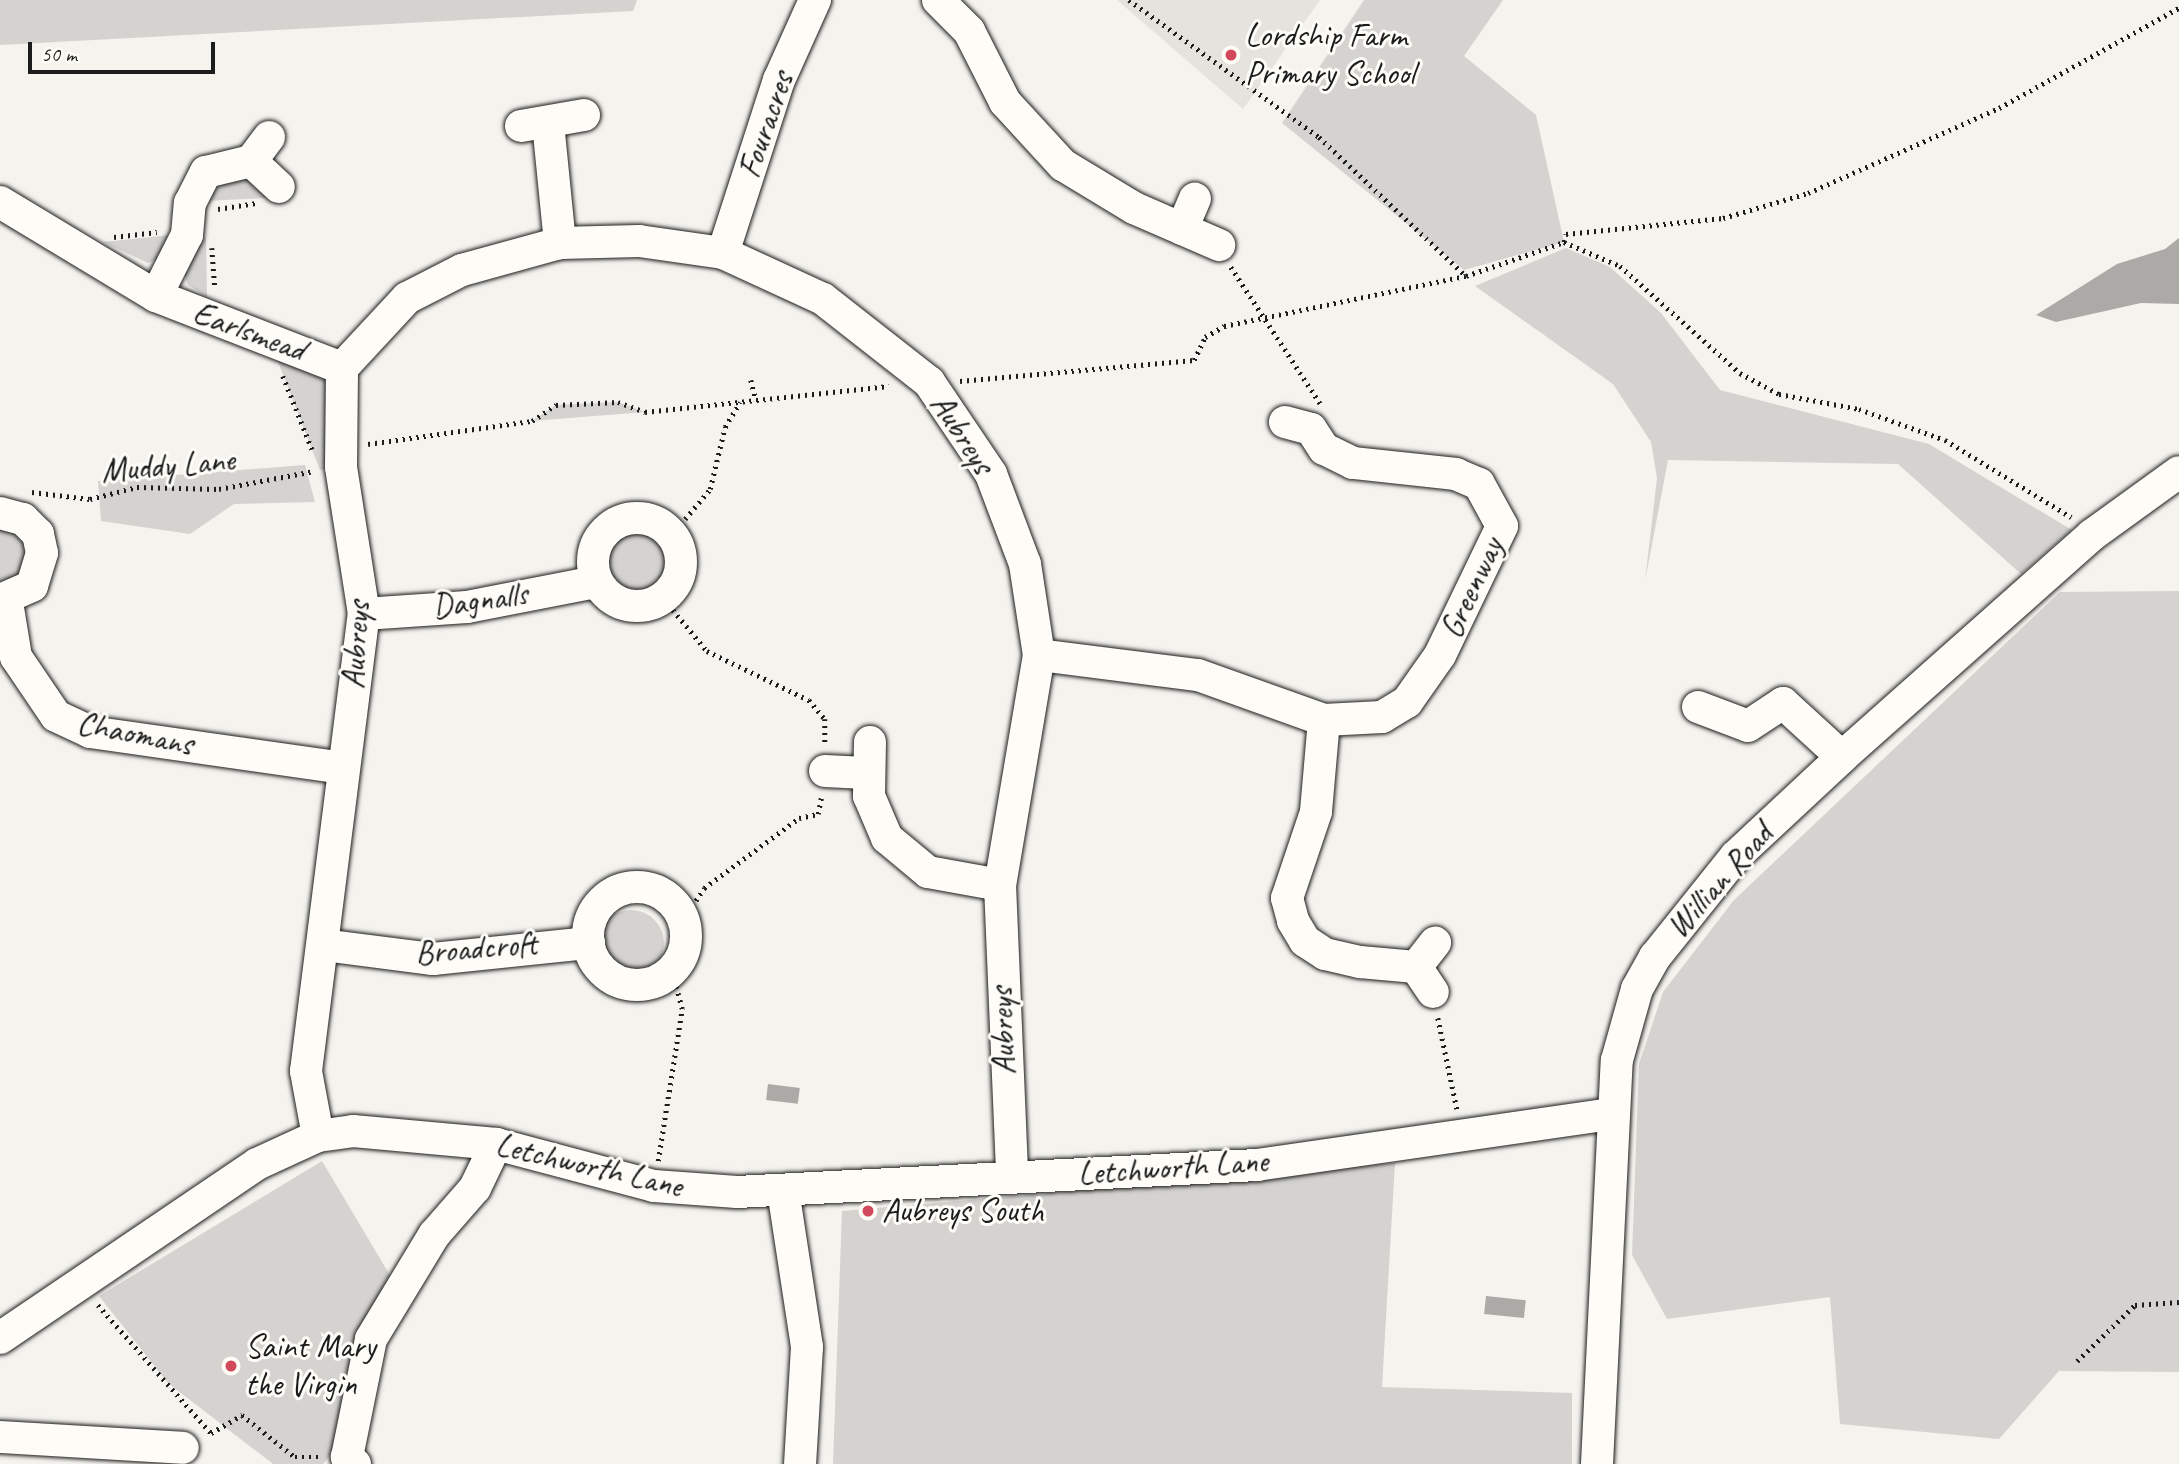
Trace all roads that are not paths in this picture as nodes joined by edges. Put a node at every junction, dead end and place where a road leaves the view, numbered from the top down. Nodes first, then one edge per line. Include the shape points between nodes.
1 (815, 0) edge
2 (938, 0) edge
3 (584, 115) dead end
4 (279, 187) road end
5 (1195, 199) dead end
6 (0, 202) edge
7 (1182, 229) junction
8 (560, 243) junction
9 (1219, 245) road end
10 (723, 253) junction
11 (156, 296) junction
12 (342, 368) junction
13 (1307, 420) road end
14 (2179, 472) edge
15 (10, 501) edge
16 (596, 582) junction
17 (4, 601) edge
18 (365, 614) junction
19 (1039, 655) junction
20 (1698, 707) dead end
21 (1324, 720) junction
22 (870, 742) dead end
23 (1842, 757) junction
24 (342, 768) junction
25 (825, 771) road end
26 (866, 773) junction
27 (1000, 885) junction
28 (589, 943) junction
29 (1435, 943) dead end
30 (323, 945) junction
31 (1612, 1114) junction
32 (318, 1136) junction
33 (496, 1144) junction
34 (1012, 1177) junction
35 (783, 1190) junction
36 (0, 1338) edge
37 (0, 1437) edge
38 (183, 1448) dead end
39 (348, 1462) edge
40 (800, 1464) edge
41 (1597, 1464) edge

1 - 10 street, Fouracres via 779,80
2 - 7 street via 969,31 1005,102 1063,165 1094,187
3 - 8 street via 534,124
4 - 11 street, Earlsmead via 260,149 206,172
5 - 7 street
6 - 11 street, Earlsmead
7 - 9 street
8 - 10 street, Aubreys via 639,241
8 - 12 street, Aubreys via 462,270 407,298
10 - 19 street, Aubreys via 823,299 929,382 991,474 1024,564
11 - 12 street, Earlsmead via 208,320
12 - 18 street, Aubreys via 330,459
13 - 21 street, Greenway via 1324,450 1353,463 1456,474 1479,484 1502,526 1440,655 1407,702 1382,717
14 - 23 street, Willian Road via 2092,535
15 - 17 street, Chaomans via 38,534 42,553 32,586
16 - 16 street via 591,563 598,538 620,520 637,517 666,527 681,553 681,572 664,599 636,608 615,603
16 - 18 street, Dagnalls via 467,607
17 - 24 street, Chaomans via 16,657 56,716 90,732
18 - 24 street, Aubreys
19 - 21 street, Greenway via 1198,675
19 - 27 street, Aubreys
20 - 23 street via 1748,726 1783,703
21 - 29 street via 1316,812 1287,898 1293,921 1305,941 1325,954 1425,979
22 - 26 street
23 - 31 street, Willian Road via 1736,856 1674,927 1637,989 1617,1060
24 - 30 street, Aubreys
25 - 26 street
26 - 27 street via 878,820 908,859 950,879
27 - 34 street, Aubreys
28 - 28 street via 593,914 610,895 632,887 656,890 684,918 687,937 672,971 639,986 618,982 597,964
28 - 30 street, Broadcroft via 433,959
30 - 32 street, Aubreys via 306,1071
31 - 34 street, Letchworth Lane via 1257,1165
31 - 41 street, Willian Road
32 - 33 street, Letchworth Lane via 388,1130
32 - 36 street, Letchworth Lane via 257,1164
33 - 35 street, Letchworth Lane via 654,1186
33 - 39 street via 475,1188 434,1235 371,1339
34 - 35 street, Letchworth Lane
35 - 40 street via 807,1347
37 - 38 street

